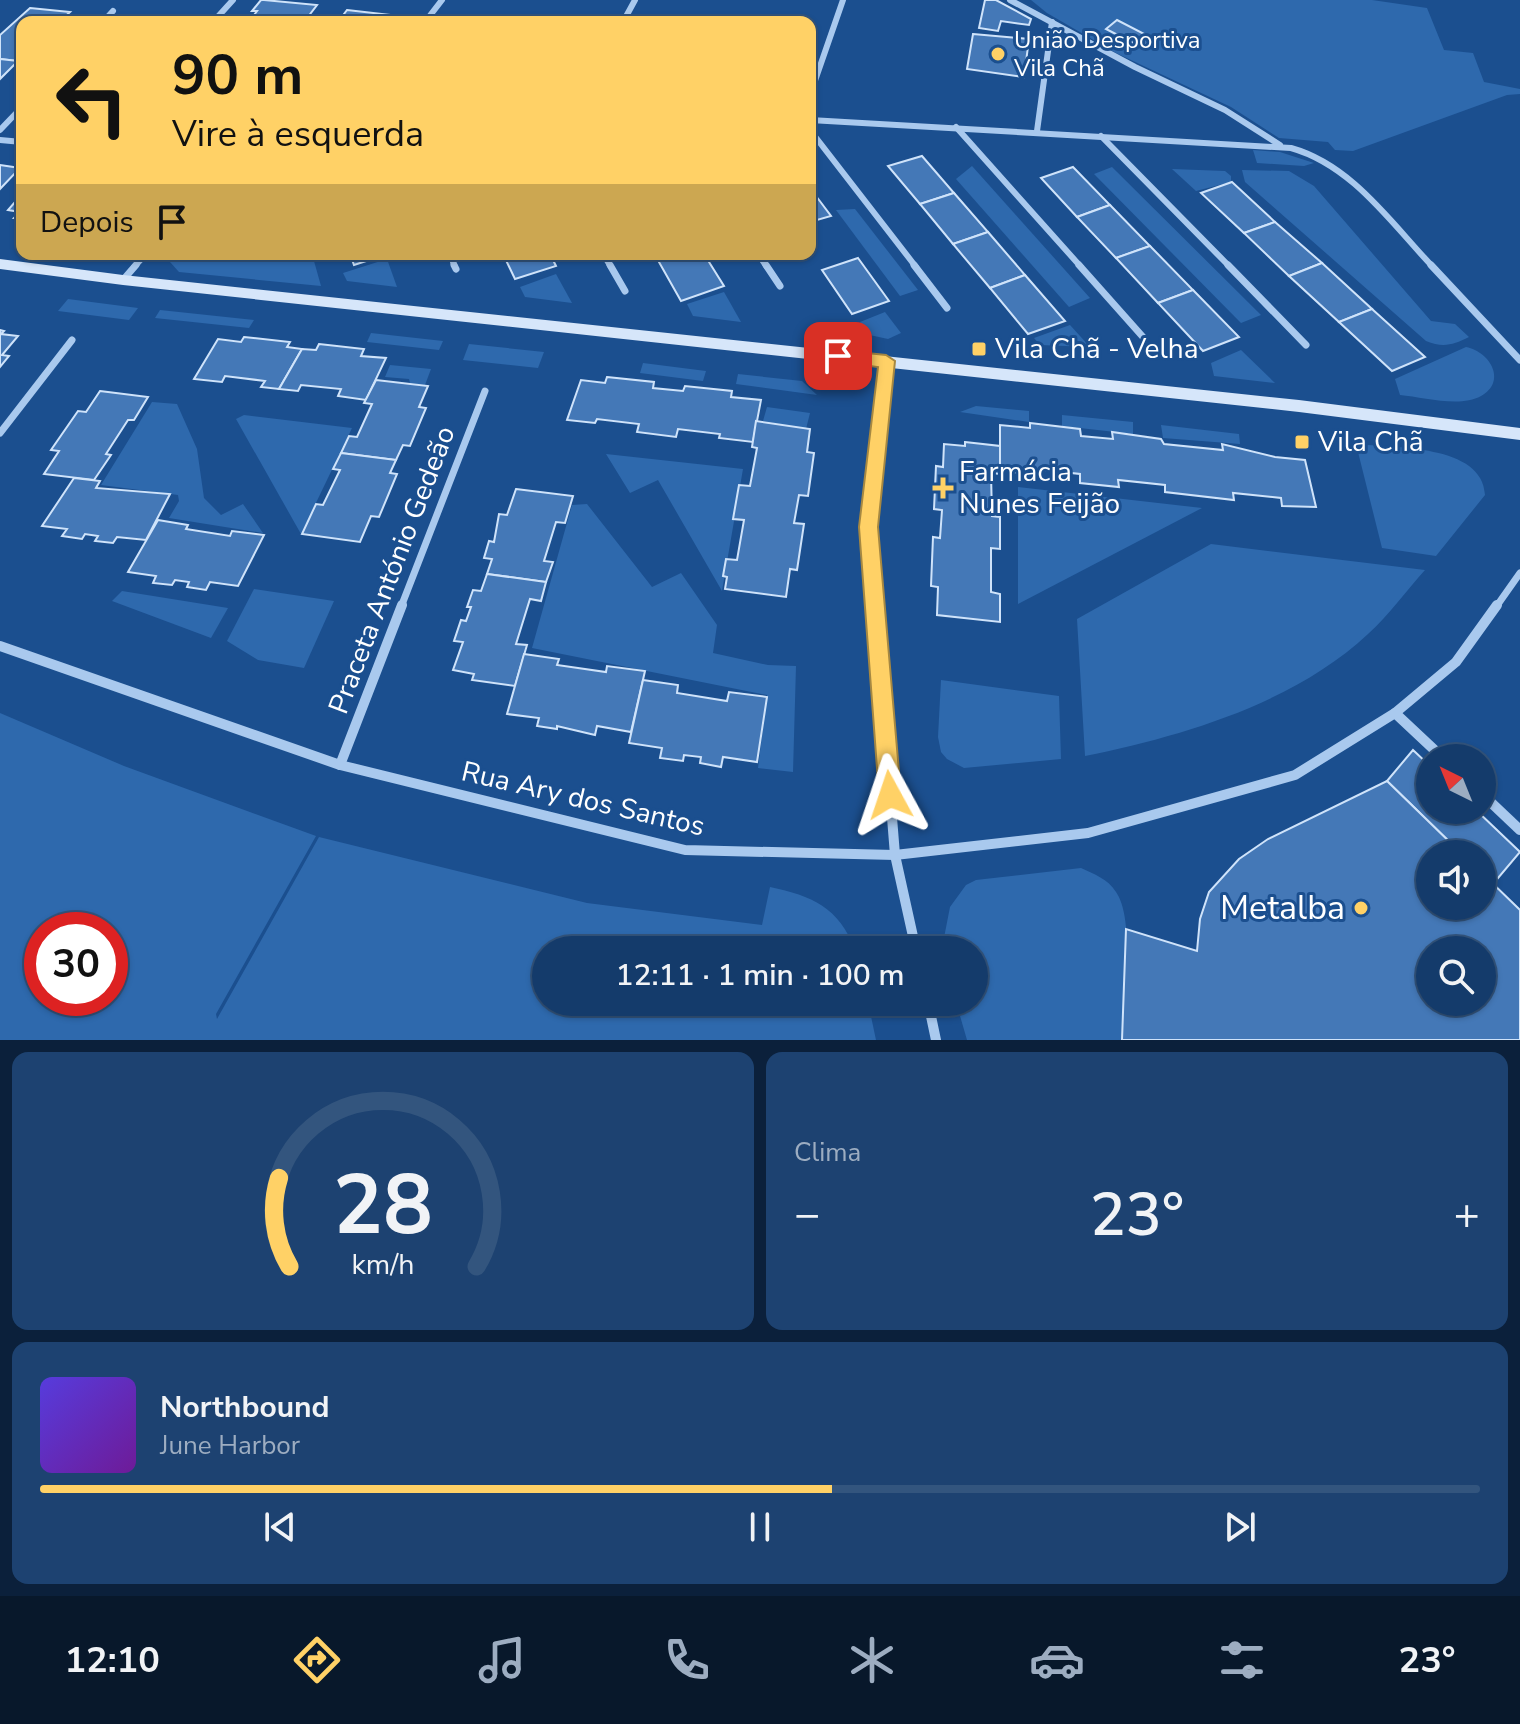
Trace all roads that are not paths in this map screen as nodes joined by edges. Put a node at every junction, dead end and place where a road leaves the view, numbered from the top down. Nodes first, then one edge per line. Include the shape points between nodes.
1 (233, 0) edge
2 (442, 0) edge
3 (843, 0) edge
4 (1010, 0) edge
5 (113, 11) dead end
6 (108, 16) edge
7 (218, 16) edge
8 (430, 16) edge
9 (1052, 22) junction
10 (816, 78) edge
11 (16, 113) edge
12 (816, 120) edge
13 (956, 127) junction
14 (0, 130) edge
15 (1037, 131) junction
16 (1100, 135) junction
17 (816, 138) edge
18 (1280, 146) junction
19 (141, 260) edge
20 (452, 260) edge
21 (607, 260) edge
22 (762, 260) edge
23 (0, 264) edge
24 (456, 269) dead end
25 (123, 280) junction
26 (780, 286) dead end
27 (625, 291) dead end
28 (947, 308) dead end
29 (1143, 337) dead end
30 (72, 340) dead end
31 (1306, 345) dead end
32 (1520, 360) edge
33 (886, 361) junction
34 (485, 391) dead end
35 (0, 433) edge
36 (1520, 434) edge
37 (1520, 573) edge
38 (0, 646) edge
39 (1395, 713) junction
40 (1428, 744) edge
41 (340, 765) junction
42 (1496, 807) edge
43 (1520, 830) edge
44 (895, 855) junction
45 (913, 936) edge
46 (931, 1016) edge
47 (936, 1040) edge

1 - 7 street
2 - 8 street
3 - 10 street
4 - 9 street
5 - 6 street
9 - 15 street
9 - 18 street via 1225,110
11 - 14 street
12 - 13 street
13 - 15 street
13 - 29 street
15 - 16 street
16 - 18 street
16 - 31 street
17 - 28 street
18 - 32 street via 1318,155 1351,180
19 - 25 street
20 - 24 street
21 - 27 street
22 - 26 street
23 - 25 main road
25 - 33 main road
30 - 35 street
33 - 36 main road
33 - 44 street via 869,527
34 - 41 street, Praceta António Gedeão
37 - 39 street, Rua Ary dos Santos via 1456,662
38 - 41 street, Rua Ary dos Santos
39 - 40 street
39 - 44 street, Rua Ary dos Santos via 1281,780 1088,833
41 - 44 street, Rua Ary dos Santos via 685,850
42 - 43 street
44 - 45 street
46 - 47 street

